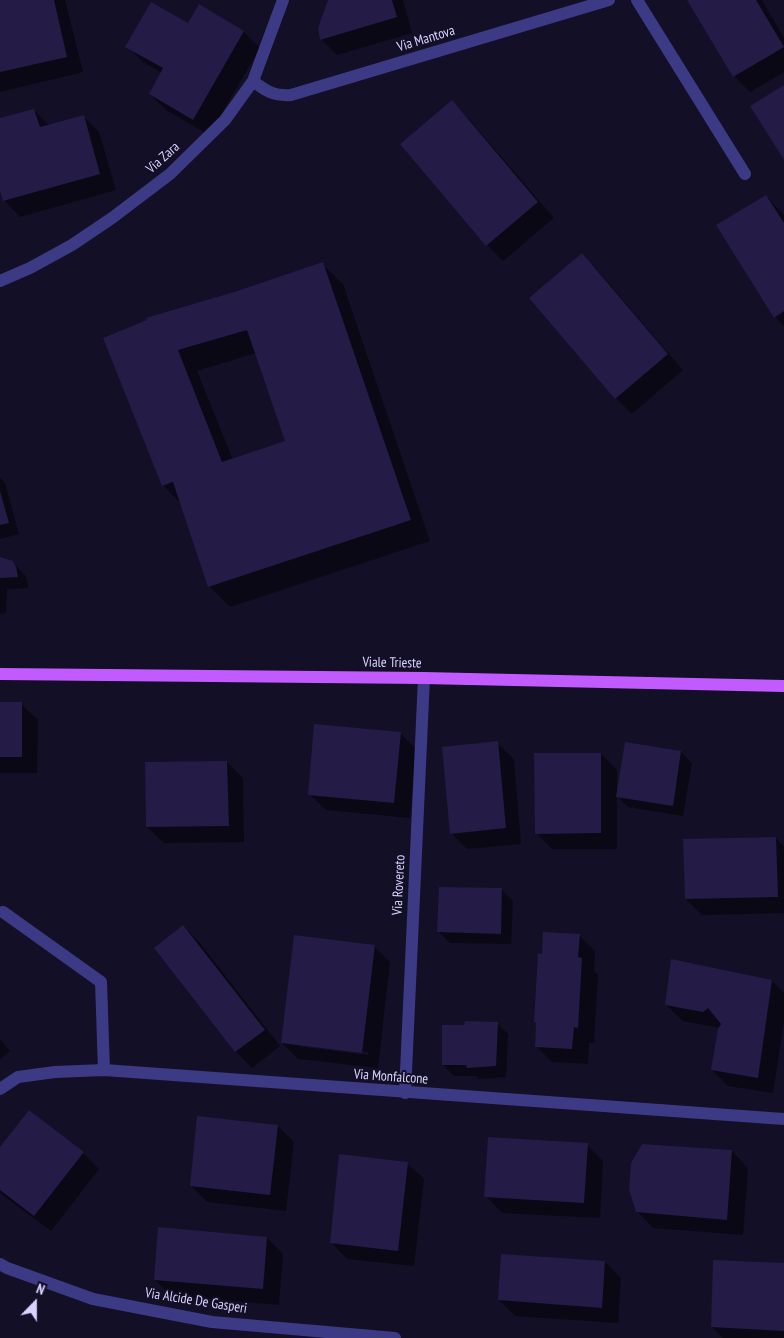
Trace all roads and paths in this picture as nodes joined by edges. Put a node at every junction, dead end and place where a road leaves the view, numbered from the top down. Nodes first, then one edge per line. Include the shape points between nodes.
1 (283, 0) edge
2 (609, 0) edge
3 (637, 0) edge
4 (253, 81) junction
5 (745, 174) dead end
6 (0, 281) edge
7 (0, 674) edge
8 (424, 678) junction
9 (784, 686) edge
10 (3, 912) dead end
11 (104, 1070) junction
12 (0, 1089) edge
13 (404, 1093) junction
14 (784, 1119) edge
15 (0, 1264) edge
16 (395, 1338) edge

1 - 4 street, Via Zara
2 - 4 street, Via Mantova via 291,95 278,96 263,90
3 - 5 street
4 - 6 street, Via Zara via 224,120 170,174 72,245
7 - 8 main road, Viale Trieste
8 - 9 main road, Viale Trieste
8 - 13 street, Via Rovereto
10 - 11 street via 101,982
11 - 12 street, Via Monfalcone via 18,1077
11 - 13 street, Via Monfalcone
13 - 14 street, Via Monfalcone
15 - 16 street, Via Alcide De Gasperi via 93,1299 212,1322

